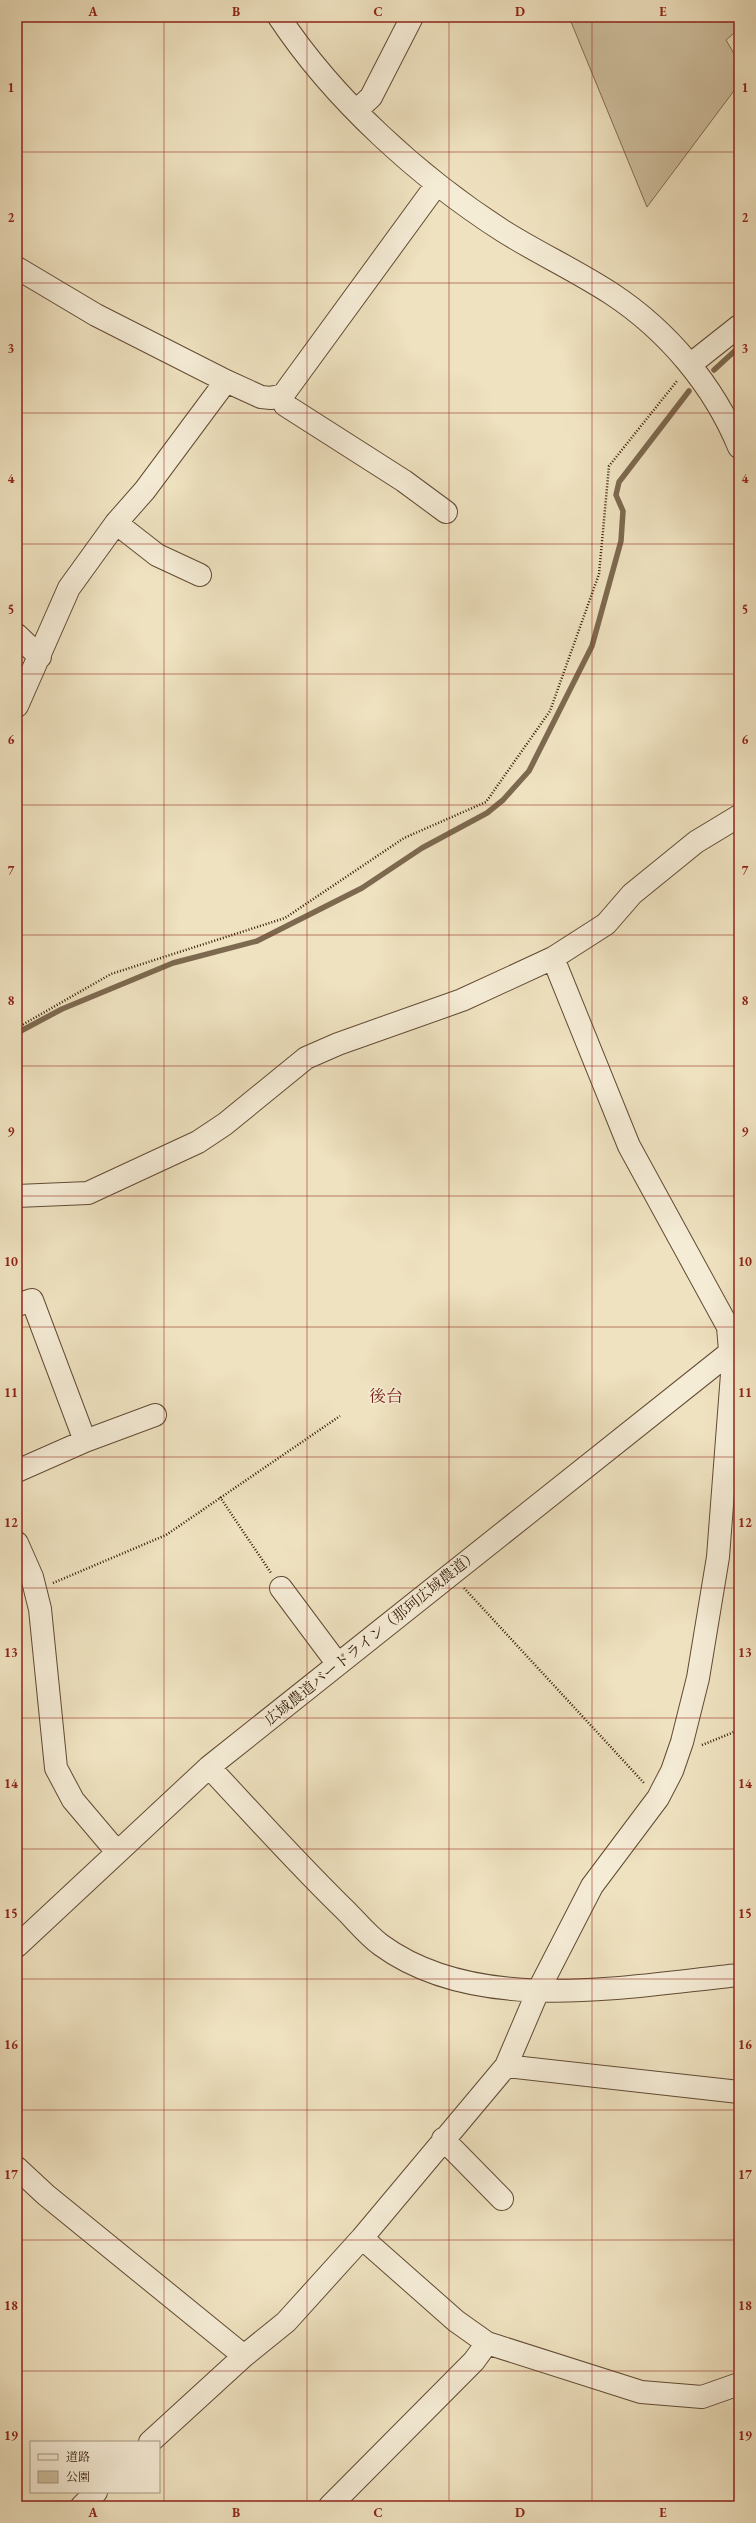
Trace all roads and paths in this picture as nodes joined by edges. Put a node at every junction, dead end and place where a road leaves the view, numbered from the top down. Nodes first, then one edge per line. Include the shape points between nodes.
1 (279, 17) edge
2 (412, 17) edge
3 (356, 111) junction
4 (437, 184) junction
5 (17, 268) edge
6 (739, 326) edge
7 (691, 364) junction
8 (226, 381) junction
9 (283, 395) junction
10 (739, 448) edge
11 (446, 512) dead end
12 (116, 523) junction
13 (200, 575) dead end
14 (17, 635) edge
15 (40, 657) junction
16 (18, 702) edge
17 (739, 816) edge
18 (553, 958) junction
19 (17, 1025) edge
20 (17, 1196) edge
21 (17, 1305) edge
22 (734, 1349) edge
23 (155, 1415) dead end
24 (340, 1416) dead end
25 (85, 1441) junction
26 (17, 1471) edge
27 (220, 1498) junction
28 (17, 1543) edge
29 (451, 1573) junction
30 (281, 1588) joint
31 (35, 1591) junction
32 (337, 1663) junction
33 (739, 1730) edge
34 (682, 1742) junction
35 (209, 1767) junction
36 (658, 1798) junction
37 (117, 1852) junction
38 (17, 1946) edge
39 (739, 1975) edge
40 (538, 1991) junction
41 (506, 2066) junction
42 (739, 2092) edge
43 (443, 2139) junction
44 (17, 2168) edge
45 (502, 2199) dead end
46 (362, 2238) junction
47 (487, 2343) junction
48 (244, 2356) junction
49 (739, 2384) edge
50 (151, 2441) edge
51 (343, 2502) edge

1 - 3 street via 291,35
2 - 3 street via 371,97
3 - 4 street
4 - 7 street via 503,231 612,294 658,332
4 - 9 street
5 - 8 street via 96,315
6 - 7 street
7 - 10 street via 732,429
7 - 19 path via 609,466 599,574 550,711 486,802 404,838 286,918 111,974 22,1025
8 - 9 street via 261,396 271,398
8 - 12 street via 145,490
9 - 11 street via 285,405 404,481
12 - 13 street via 157,555
12 - 15 street via 69,588
14 - 15 street
15 - 16 street
17 - 18 street via 690,846 632,894 606,924
18 - 20 street via 462,1000 306,1058 225,1124 198,1142 88,1192
18 - 22 street via 629,1146 728,1327
21 - 25 street via 32,1300
22 - 29 street, 広域農道バードライン（那珂広域農道）
22 - 34 street via 718,1557 698,1678
23 - 25 street
24 - 27 path
25 - 26 street
27 - 30 path
27 - 31 path via 166,1534
28 - 31 street
29 - 32 street, 広域農道バードライン（那珂広域農道）
29 - 36 path
30 - 32 street
31 - 37 street via 40,1609 56,1768 74,1800
32 - 35 street, 広域農道バードライン（那珂広域農道）
33 - 34 path via 702,1744
34 - 36 street via 672,1771
35 - 37 street, 広域農道バードライン（那珂広域農道）
35 - 40 street via 312,1878 381,1944 426,1969 457,1980
36 - 40 street via 592,1886
37 - 38 street, 広域農道バードライン（那珂広域農道）
39 - 40 street via 582,1990
40 - 41 street
41 - 42 street
41 - 43 street
43 - 45 street
43 - 46 street
44 - 48 street via 46,2195
46 - 47 street via 456,2321
46 - 48 street via 286,2322
47 - 49 street via 641,2392 702,2396
47 - 51 street via 474,2361
48 - 50 street

